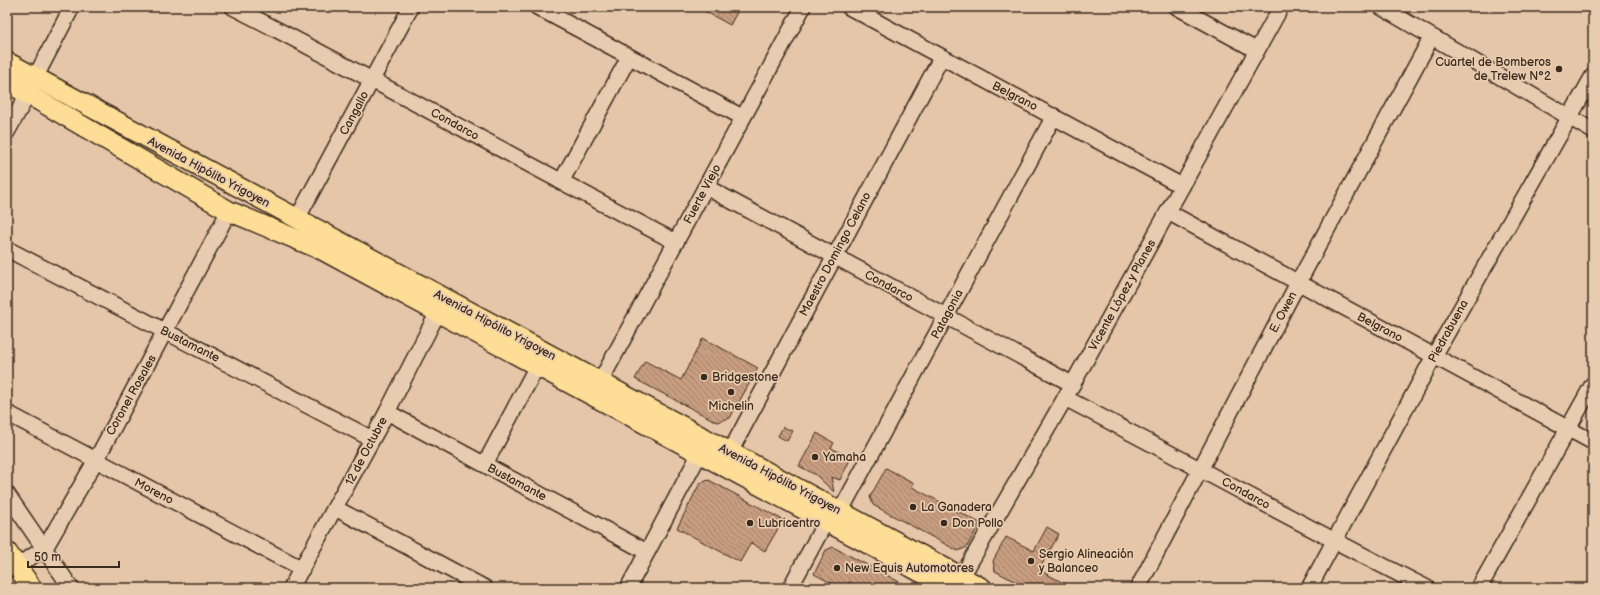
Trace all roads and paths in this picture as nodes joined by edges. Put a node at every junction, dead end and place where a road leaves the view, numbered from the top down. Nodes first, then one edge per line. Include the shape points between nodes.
1 (72, 7) edge
2 (233, 7) edge
3 (411, 7) edge
4 (537, 7) edge
5 (803, 7) edge
6 (849, 7) edge
7 (1177, 7) edge
8 (1281, 7) edge
9 (1381, 7) edge
10 (1431, 38) junction
11 (1256, 50) junction
12 (629, 57) junction
13 (941, 58) junction
14 (7, 62) edge
15 (1593, 76) edge
16 (372, 78) junction
17 (7, 82) edge
18 (32, 86) junction
19 (1054, 116) junction
20 (742, 118) junction
21 (1569, 118) junction
22 (1593, 131) edge
23 (7, 132) edge
24 (220, 178) junction
25 (561, 182) junction
26 (1182, 186) junction
27 (706, 187) junction
28 (263, 201) junction
29 (229, 211) junction
30 (1168, 212) junction
31 (298, 219) junction
32 (266, 226) junction
33 (676, 242) junction
34 (7, 250) edge
35 (322, 250) junction
36 (834, 256) junction
37 (1298, 283) junction
38 (438, 312) junction
39 (945, 316) junction
40 (166, 331) junction
41 (1434, 356) junction
42 (537, 366) junction
43 (600, 382) junction
44 (1072, 384) junction
45 (1593, 384) edge
46 (1065, 398) junction
47 (386, 412) junction
48 (7, 413) edge
49 (1568, 429) junction
50 (372, 439) junction
51 (1593, 442) edge
52 (730, 452) junction
53 (700, 453) junction
54 (96, 460) junction
55 (485, 464) junction
56 (1200, 468) junction
57 (7, 494) edge
58 (335, 508) junction
59 (833, 516) junction
60 (1334, 542) junction
61 (45, 548) junction
62 (647, 552) junction
63 (12, 559) edge
64 (302, 569) junction
65 (463, 583) edge
66 (957, 584) edge
67 (32, 588) edge
68 (71, 588) edge
69 (291, 588) edge
70 (485, 588) edge
71 (628, 588) edge
72 (790, 588) edge
73 (982, 588) edge
74 (1138, 588) edge
75 (1309, 588) edge
76 (1427, 588) edge
77 (1479, 588) edge

1 - 18 street
2 - 16 street, Condarco
3 - 16 street, Cangallo
4 - 12 street
5 - 20 street, Fuerte Viejo
6 - 13 street, Belgrano
7 - 11 street
8 - 11 street, Vicente López y Planes
9 - 10 street
10 - 21 street
10 - 37 street, E. Owen
11 - 26 street, Vicente López y Planes
12 - 20 street
12 - 25 street
13 - 19 street, Belgrano
13 - 36 street, Maestro Domingo Celano
14 - 18 main road, Avenida Hipólito Yrigoyen
15 - 21 street, Piedrabuena
16 - 25 street, Condarco
16 - 31 street, Cangallo
17 - 18 main road, Avenida Hipólito Yrigoyen
18 - 23 street
18 - 24 main road, Avenida Hipólito Yrigoyen
18 - 29 main road, Avenida Hipólito Yrigoyen
19 - 26 street, Belgrano
19 - 39 street, Patagonia
20 - 27 street, Fuerte Viejo
21 - 22 street
21 - 41 street, Piedrabuena
24 - 28 main road, Avenida Hipólito Yrigoyen
24 - 29 main road
25 - 33 street, Condarco
26 - 30 street, Vicente López y Planes
27 - 33 street, Fuerte Viejo
27 - 36 street, Condarco
28 - 29 main road
28 - 31 main road, Avenida Hipólito Yrigoyen
29 - 32 main road, Avenida Hipólito Yrigoyen
29 - 40 street, Coronel Rosales
30 - 37 street, Belgrano
30 - 44 street, Vicente López y Planes
31 - 32 main road
31 - 35 main road
31 - 43 main road, Avenida Hipólito Yrigoyen
32 - 35 main road, Avenida Hipólito Yrigoyen
33 - 43 street, Fuerte Viejo
34 - 40 street, Bustamante
35 - 38 main road, Avenida Hipólito Yrigoyen
36 - 39 street, Condarco
36 - 52 street, Maestro Domingo Celano
37 - 41 street, Belgrano
37 - 56 street, E. Owen
38 - 42 main road, Avenida Hipólito Yrigoyen
38 - 47 street, 12 de Octubre
39 - 44 street, Condarco
39 - 59 street, Patagonia
40 - 50 street, Bustamante
40 - 54 street, Coronel Rosales
41 - 49 street, Belgrano
41 - 60 street, Piedrabuena
42 - 53 main road, Avenida Hipólito Yrigoyen
42 - 55 street
43 - 52 main road, Avenida Hipólito Yrigoyen
44 - 46 street, Vicente López y Planes
45 - 49 street
46 - 56 street, Condarco
46 - 66 street, Vicente López y Planes
47 - 50 street, 12 de Octubre
47 - 55 street, Bustamante
48 - 54 street, Moreno
49 - 51 street, Belgrano
49 - 77 street
50 - 58 street, 12 de Octubre
52 - 59 main road, Avenida Hipólito Yrigoyen
53 - 59 main road, Avenida Hipólito Yrigoyen
53 - 62 street
54 - 61 street, Coronel Rosales
54 - 64 street, Moreno
55 - 62 street, Bustamante
56 - 60 street, Condarco
56 - 74 street, E. Owen
57 - 61 street
58 - 64 street, 12 de Octubre
58 - 65 street
59 - 66 main road, Avenida Hipólito Yrigoyen
59 - 72 street, Patagonia
60 - 75 street, Piedrabuena
60 - 76 street, Condarco
61 - 63 street, Coronel Rosales
61 - 68 street
62 - 71 street
63 - 67 main road
64 - 69 street, 12 de Octubre
65 - 70 street
66 - 73 main road, Avenida Hipólito Yrigoyen

